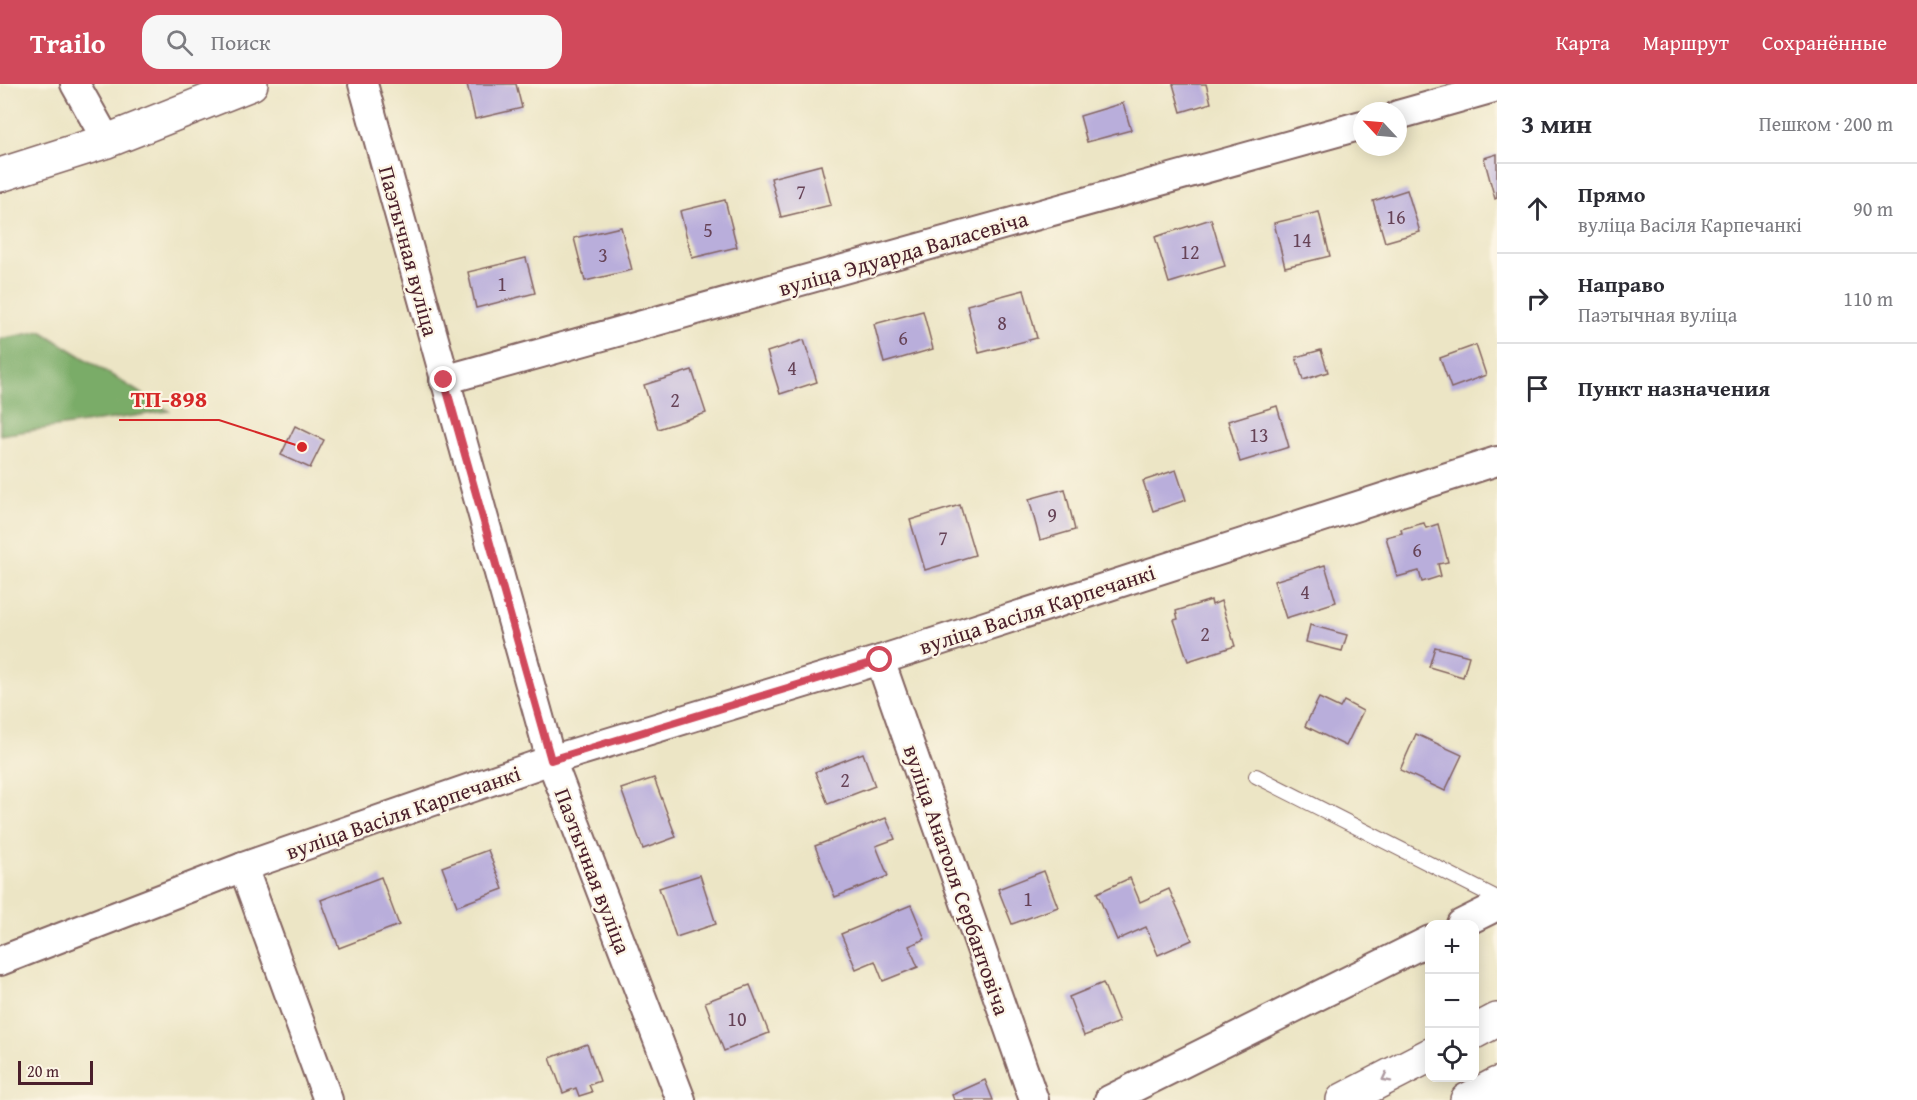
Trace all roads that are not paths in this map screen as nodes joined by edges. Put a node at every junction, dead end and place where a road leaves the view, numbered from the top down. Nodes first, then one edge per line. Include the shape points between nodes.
1 (75, 84) edge
2 (251, 84) edge
3 (363, 84) edge
4 (1497, 87) edge
5 (1407, 112) edge
6 (1353, 128) edge
7 (107, 141) junction
8 (0, 175) edge
9 (444, 380) junction
10 (1497, 461) edge
11 (880, 660) junction
12 (551, 760) junction
13 (1256, 776) dead end
14 (243, 867) junction
15 (1497, 898) edge
16 (1497, 906) edge
17 (1469, 920) edge
18 (1425, 942) edge
19 (0, 961) edge
20 (1497, 1020) edge
21 (1479, 1029) edge
22 (1425, 1058) edge
23 (1497, 1084) edge
24 (328, 1100) edge
25 (681, 1100) edge
26 (1034, 1100) edge
27 (1109, 1100) edge
28 (1343, 1100) edge
29 (1467, 1100) edge

1 - 7 street
2 - 7 main road
3 - 9 street, Паэтычная вуліца
4 - 5 street
6 - 9 street, вуліца Эдуарда Валасевіча
7 - 8 main road
9 - 12 street, Паэтычная вуліца
10 - 11 street, вуліца Васіля Карпечанкі
11 - 12 street, вуліца Васіля Карпечанкі
11 - 26 street, вуліца Анатоля Сербантовіча
12 - 14 street, вуліца Васіля Карпечанкі
12 - 25 street, Паэтычная вуліца
13 - 15 lane
14 - 19 street, вуліца Васіля Карпечанкі
14 - 24 street
16 - 17 street
18 - 27 street
20 - 21 main road
22 -> 28 main road
23 - 29 main road

